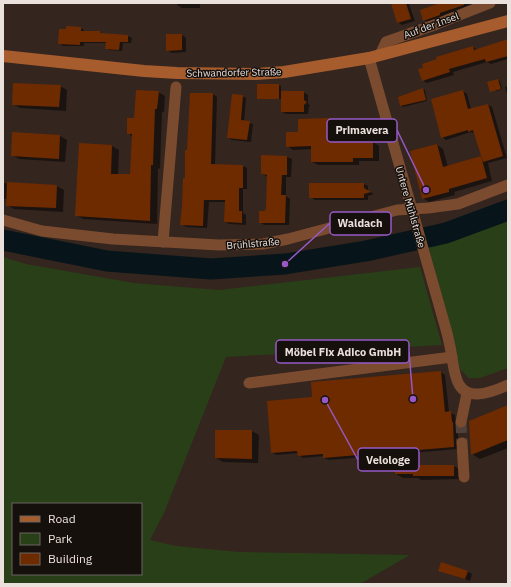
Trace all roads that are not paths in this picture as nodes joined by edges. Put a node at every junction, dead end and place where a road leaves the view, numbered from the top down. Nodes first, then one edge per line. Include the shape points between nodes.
1 (490, 3) edge
2 (508, 21) edge
3 (3, 56) edge
4 (374, 56) junction
5 (176, 87) dead end
6 (508, 185) edge
7 (412, 210) junction
8 (3, 220) edge
9 (164, 242) junction
10 (452, 357) junction
11 (249, 383) dead end
12 (508, 385) edge
13 (467, 393) junction
14 (461, 422) tunnel mouth
15 (462, 443) tunnel mouth
16 (464, 477) dead end

1 - 4 street, Auf der Insel via 386,42
2 - 4 main road, Schwandorfer Straße
3 - 4 main road, Schwandorfer Straße via 144,71 256,74 284,72
4 - 7 street, Untere Mühlstraße
5 - 9 street
6 - 7 street, Brühlstraße via 458,204
7 - 9 street, Brühlstraße via 397,210 263,244
7 - 10 street, Untere Mühlstraße
8 - 9 street, Brühlstraße via 42,231
10 - 11 street
10 - 13 street, Untere Mühlstraße via 454,376
12 - 13 street via 478,394
13 - 14 street
15 - 16 street

